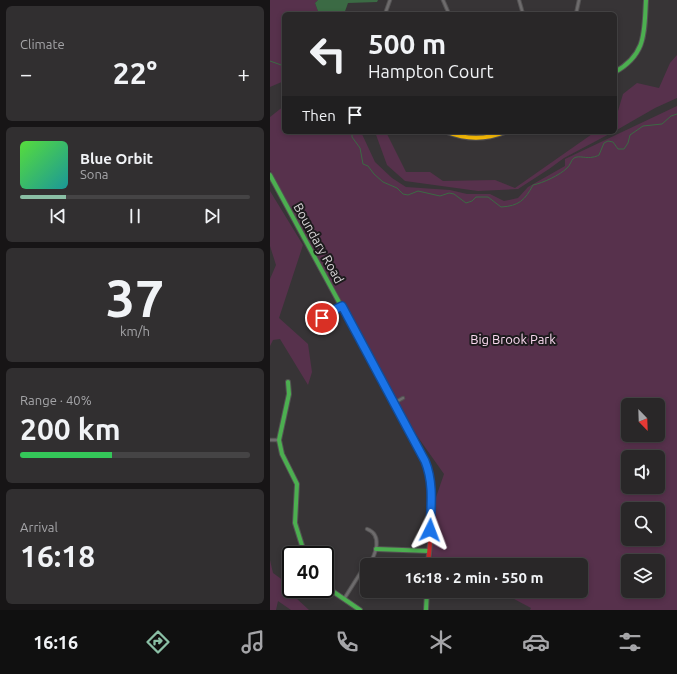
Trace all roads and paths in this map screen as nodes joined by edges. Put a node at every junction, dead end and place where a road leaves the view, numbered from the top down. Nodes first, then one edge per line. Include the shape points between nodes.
1 (390, 0) edge
2 (443, 0) edge
3 (519, 0) edge
4 (579, 0) edge
5 (646, 0) edge
6 (386, 12) edge
7 (448, 12) edge
8 (522, 12) edge
9 (576, 12) edge
10 (617, 71) edge
11 (451, 134) edge
12 (500, 134) edge
13 (270, 175) edge
14 (342, 306) junction
15 (320, 322) dead end
16 (288, 382) dead end
17 (403, 398) dead end
18 (394, 403) junction
19 (270, 440) edge
20 (279, 440) junction
21 (368, 528) dead end
22 (302, 546) edge
23 (376, 549) junction
24 (429, 551) junction
25 (372, 558) edge
26 (428, 558) edge
27 (360, 574) edge
28 (334, 592) edge
29 (427, 598) edge
30 (344, 599) junction
31 (360, 610) edge
32 (426, 610) edge

1 - 6 street
2 - 7 street
3 - 8 street
4 - 9 street
5 - 10 street via 644,36 639,50 630,63
11 - 12 street via 469,139 483,139
13 - 14 street, Boundary Road
14 - 15 street via 326,314
14 - 18 street, Boundary Road
16 - 20 street via 289,394
17 - 18 street
18 - 24 street, Boundary Road via 425,461 430,478 432,504
19 - 20 street
20 - 22 street via 282,454 297,484 295,523
21 - 23 street via 376,538
23 - 24 street
23 - 25 street
24 - 26 street, Boundary Road
27 - 30 street
28 - 30 street
29 - 32 street
30 - 31 street

